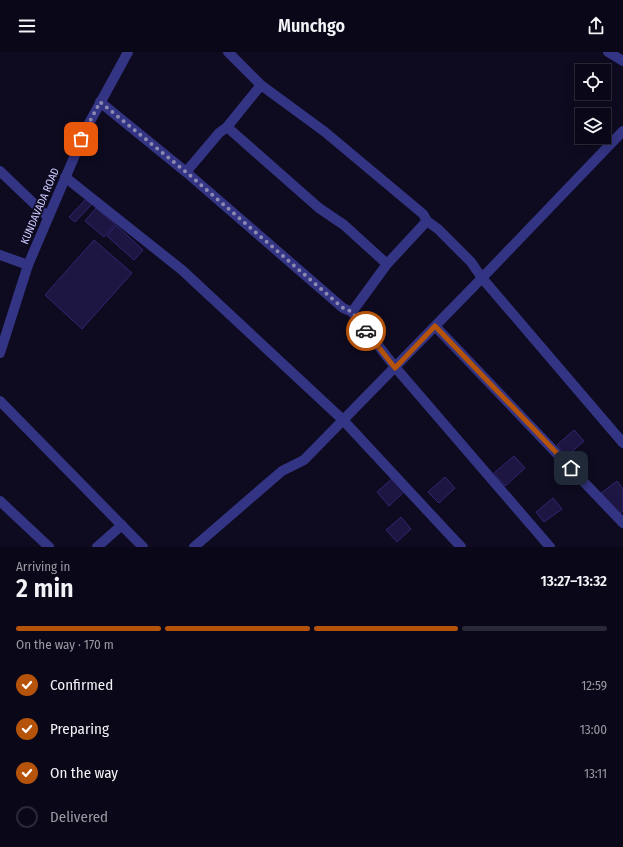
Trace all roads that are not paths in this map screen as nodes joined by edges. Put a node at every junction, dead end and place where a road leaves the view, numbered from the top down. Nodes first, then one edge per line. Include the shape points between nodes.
1 (128, 52) edge
2 (228, 52) edge
3 (608, 52) edge
4 (623, 61) edge
5 (261, 85) junction
6 (100, 102) junction
7 (227, 126) junction
8 (623, 131) edge
9 (0, 171) edge
10 (186, 172) junction
11 (65, 177) junction
12 (48, 217) junction
13 (427, 221) junction
14 (0, 255) edge
15 (387, 264) junction
16 (28, 265) junction
17 (482, 278) junction
18 (352, 312) junction
19 (435, 326) junction
20 (0, 353) edge
21 (395, 368) junction
22 (0, 401) edge
23 (343, 420) junction
24 (623, 443) edge
25 (0, 501) edge
26 (623, 523) edge
27 (122, 525) junction
28 (49, 547) edge
29 (97, 547) edge
30 (143, 547) edge
31 (194, 547) edge
32 (460, 547) edge
33 (550, 547) edge

1 - 6 street, KUNDAVADA ROAD
2 - 5 street
3 - 4 street
5 - 7 street
5 - 13 street via 325,132 423,214
6 - 10 street
6 - 11 street, KUNDAVADA ROAD
7 - 10 street
7 - 15 street via 319,208 344,225
8 - 17 street
9 - 12 street
10 - 18 street via 343,308
11 - 12 street, KUNDAVADA ROAD
11 - 23 street via 182,270
12 - 16 street, KUNDAVADA ROAD
13 - 15 street
13 - 17 street via 472,262
14 - 16 street
15 - 18 street
16 - 20 street, KUNDAVADA ROAD
17 - 19 street
17 - 24 street
18 - 21 street
19 - 21 street
19 - 26 street
21 - 23 street
21 - 33 street
22 - 27 street
23 - 31 street via 304,460 282,471
23 - 32 street
25 - 28 street
27 - 29 street
27 - 30 street

